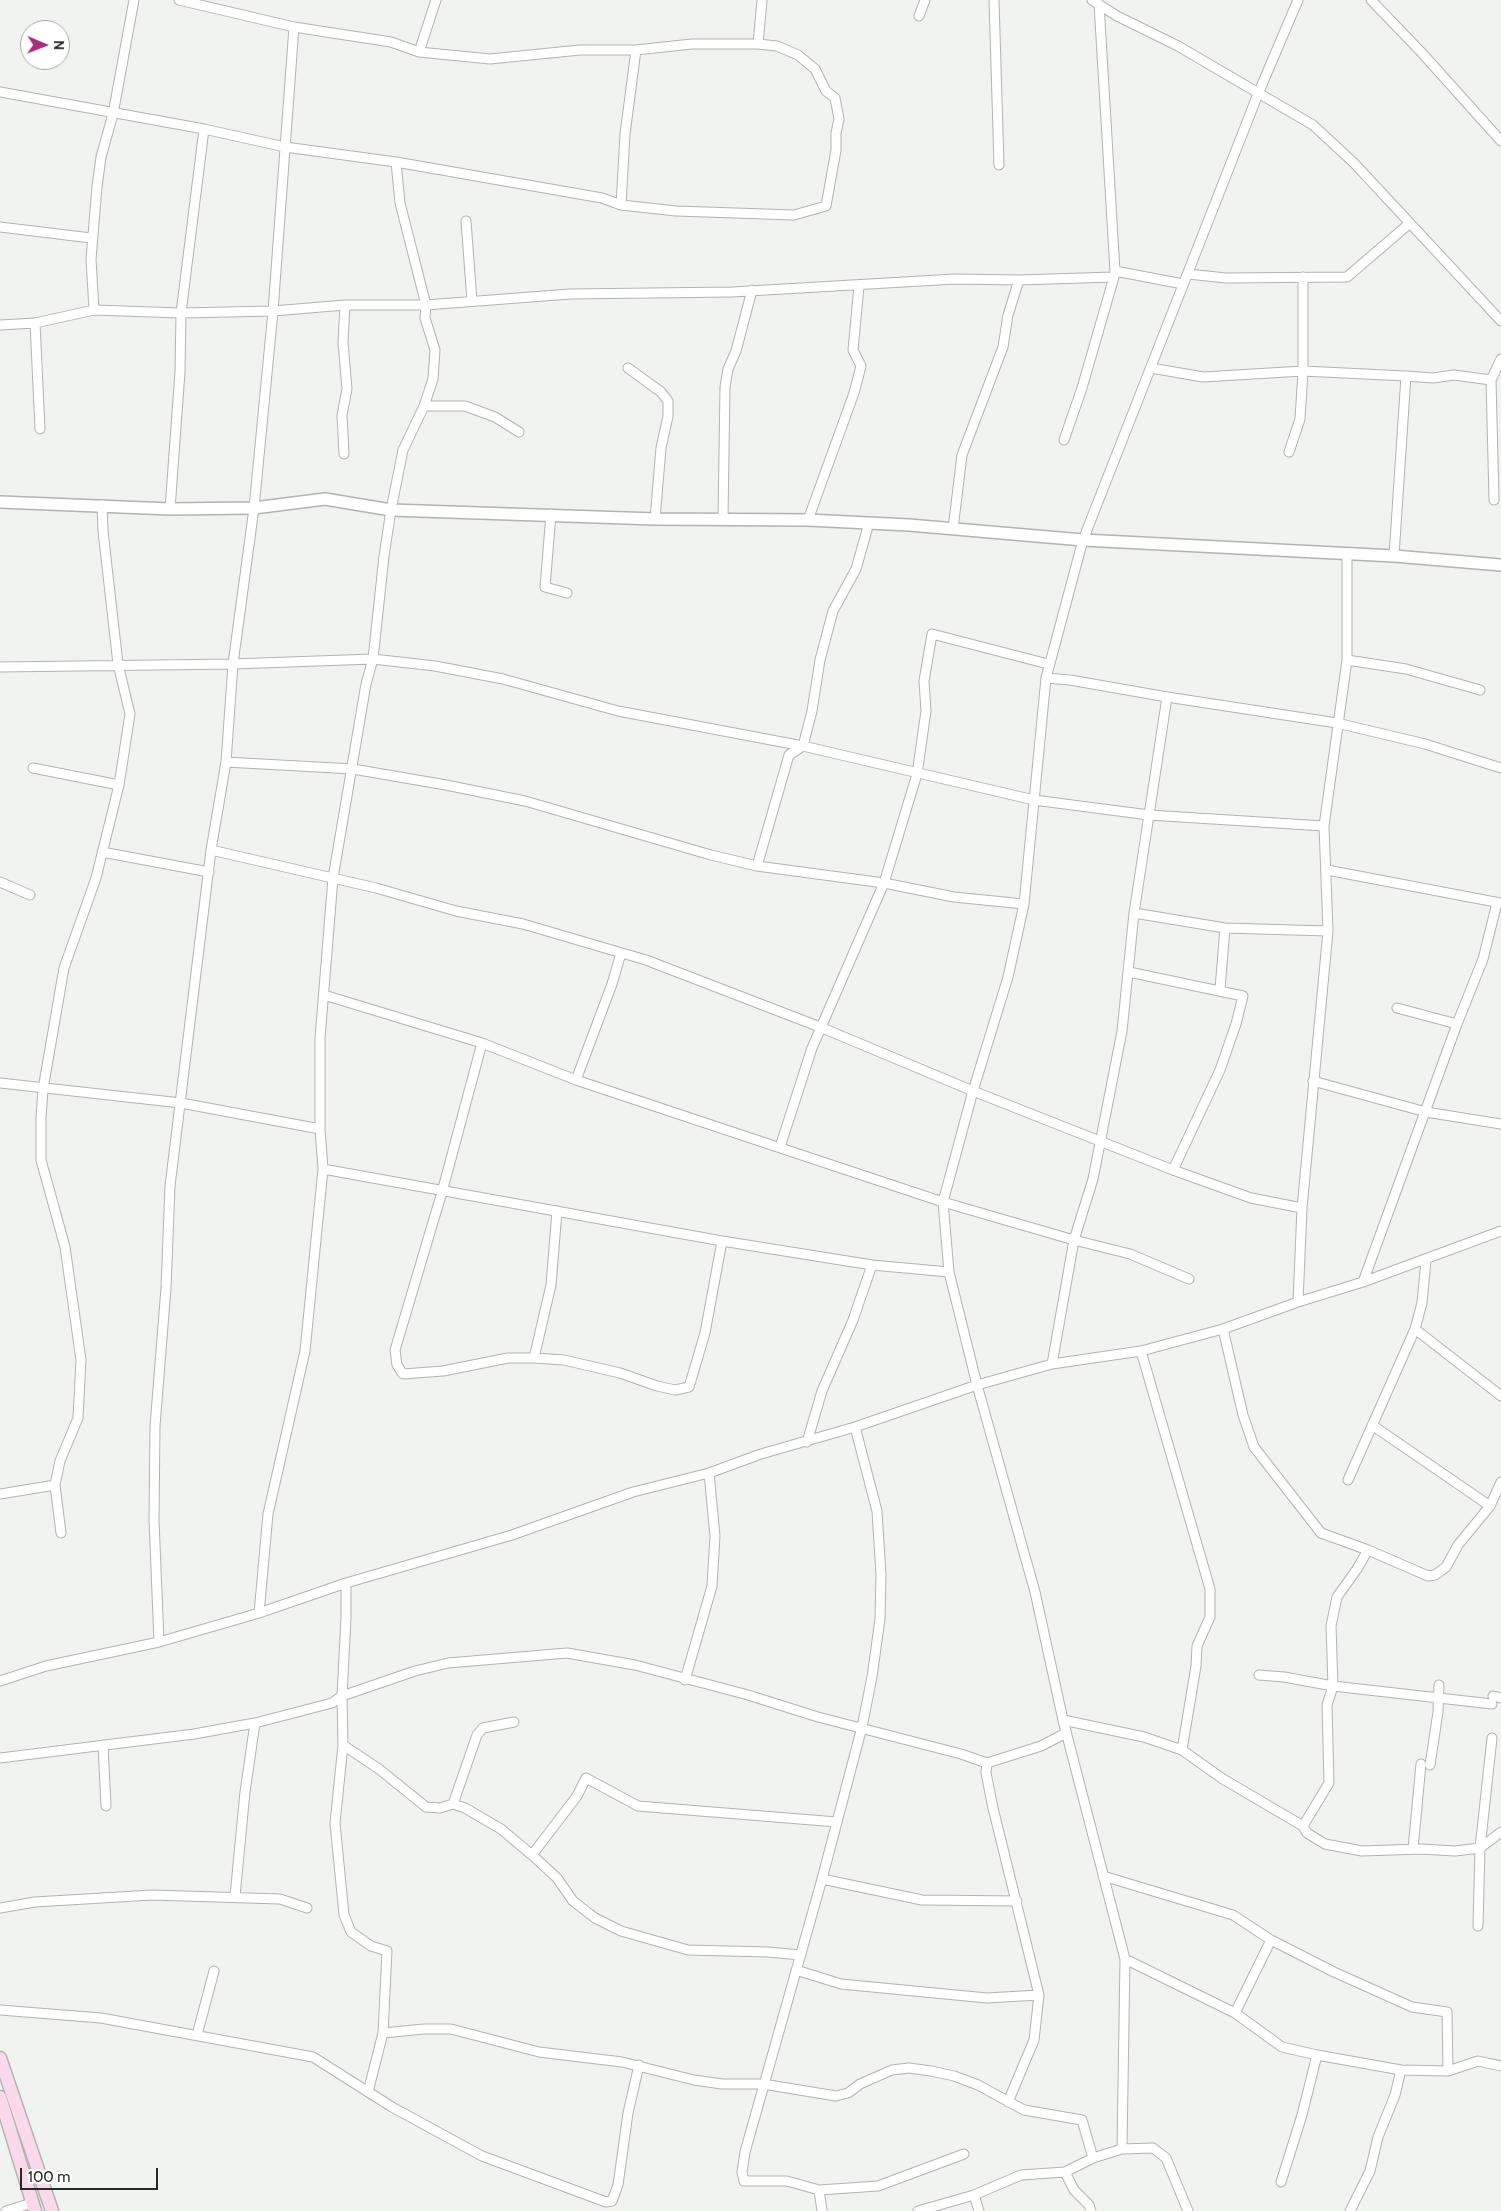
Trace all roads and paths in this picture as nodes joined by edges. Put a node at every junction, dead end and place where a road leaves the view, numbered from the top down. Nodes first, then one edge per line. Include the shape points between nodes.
1 (134, 0) edge
2 (179, 0) edge
3 (436, 0) edge
4 (762, 0) edge
5 (925, 0) edge
6 (994, 0) edge
7 (1298, 0) edge
8 (1372, 0) edge
9 (1096, 2) edge
10 (919, 16) dead end
11 (294, 27) junction
12 (758, 44) junction
13 (636, 50) junction
14 (418, 52) junction
15 (0, 92) edge
16 (1258, 94) junction
17 (113, 114) junction
18 (204, 129) junction
19 (1501, 141) edge
20 (285, 147) junction
21 (396, 162) junction
22 (999, 166) dead end
23 (621, 205) junction
24 (466, 221) dead end
25 (1410, 223) junction
26 (0, 227) edge
27 (91, 238) junction
28 (1114, 274) junction
29 (1188, 274) junction
30 (1303, 277) junction
31 (1019, 280) junction
32 (1183, 284) junction
33 (859, 286) junction
34 (752, 290) junction
35 (472, 301) junction
36 (344, 305) junction
37 (426, 305) junction
38 (94, 310) junction
39 (272, 311) junction
40 (181, 313) junction
41 (1501, 321) edge
42 (35, 323) junction
43 (0, 325) edge
44 (1501, 359) edge
45 (628, 368) dead end
46 (1151, 368) junction
47 (1303, 371) junction
48 (1406, 376) junction
49 (1492, 380) junction
50 (424, 406) junction
51 (40, 429) dead end
52 (520, 432) dead end
53 (1064, 440) dead end
54 (1289, 452) dead end
55 (344, 454) dead end
56 (1494, 500) dead end
57 (0, 502) edge
58 (102, 505) junction
59 (254, 508) junction
60 (170, 509) junction
61 (391, 510) junction
62 (551, 514) junction
63 (723, 518) junction
64 (655, 519) junction
65 (808, 520) junction
66 (869, 523) junction
67 (953, 529) junction
68 (1082, 540) junction
69 (1347, 553) junction
70 (1394, 556) junction
71 (1501, 565) edge
72 (567, 593) dead end
73 (373, 659) junction
74 (1347, 660) junction
75 (118, 664) junction
76 (233, 664) junction
77 (1048, 664) junction
78 (0, 667) edge
79 (1046, 678) junction
80 (1480, 690) dead end
81 (1167, 697) junction
82 (1336, 723) junction
83 (803, 746) junction
84 (226, 762) junction
85 (34, 768) dead end
86 (1501, 768) edge
87 (353, 769) junction
88 (918, 774) junction
89 (119, 785) junction
90 (1034, 800) junction
91 (1148, 815) junction
92 (1324, 826) junction
93 (211, 850) junction
94 (102, 852) junction
95 (757, 866) junction
96 (1327, 870) junction
97 (208, 872) junction
98 (334, 878) junction
99 (0, 882) edge
100 (884, 883) junction
101 (30, 895) dead end
102 (1499, 903) edge
103 (1024, 904) junction
104 (1134, 913) junction
105 (1225, 928) junction
106 (1328, 931) junction
107 (621, 952) junction
108 (1129, 972) junction
109 (1220, 989) junction
110 (324, 994) junction
111 (1397, 1008) dead end
112 (1457, 1024) junction
113 (820, 1027) junction
114 (482, 1043) junction
115 (576, 1080) junction
116 (1313, 1081) junction
117 (0, 1082) edge
118 (42, 1089) junction
119 (973, 1091) junction
120 (181, 1103) junction
121 (1426, 1112) junction
122 (1501, 1124) edge
123 (320, 1129) junction
124 (1101, 1141) junction
125 (780, 1147) junction
126 (323, 1169) junction
127 (1173, 1170) junction
128 (442, 1192) junction
129 (943, 1202) junction
130 (1302, 1208) junction
131 (557, 1211) junction
132 (1501, 1230) edge
133 (1074, 1240) junction
134 (722, 1241) junction
135 (1426, 1260) junction
136 (872, 1265) junction
137 (949, 1272) junction
138 (1188, 1279) dead end
139 (1363, 1282) junction
140 (1298, 1302) junction
141 (1223, 1329) junction
142 (1415, 1329) junction
143 (1141, 1350) junction
144 (534, 1358) junction
145 (1052, 1364) junction
146 (977, 1385) junction
147 (1501, 1396) edge
148 (1372, 1425) junction
149 (855, 1427) junction
150 (807, 1442) junction
151 (709, 1473) junction
152 (1348, 1480) dead end
153 (1501, 1482) edge
154 (55, 1485) junction
155 (0, 1494) edge
156 (1490, 1506) junction
157 (61, 1533) dead end
158 (1368, 1550) junction
159 (346, 1583) junction
160 (259, 1613) junction
161 (159, 1642) junction
162 (1259, 1675) dead end
163 (0, 1680) edge
164 (685, 1680) junction
165 (1439, 1685) dead end
166 (1333, 1686) junction
167 (342, 1696) junction
168 (1439, 1698) junction
169 (1495, 1699) edge
170 (1063, 1720) junction
171 (514, 1722) dead end
172 (255, 1723) junction
173 (862, 1727) junction
174 (1066, 1733) junction
175 (1492, 1738) dead end
176 (103, 1745) junction
177 (343, 1745) junction
178 (1182, 1750) junction
179 (0, 1758) edge
180 (987, 1763) junction
181 (453, 1804) junction
182 (106, 1806) dead end
183 (837, 1822) junction
184 (1303, 1826) junction
185 (1501, 1832) edge
186 (1480, 1848) junction
187 (1413, 1849) junction
188 (532, 1855) junction
189 (1104, 1876) junction
190 (822, 1879) junction
191 (235, 1896) junction
192 (1017, 1901) junction
193 (0, 1908) edge
194 (307, 1908) dead end
195 (1478, 1926) dead end
196 (1271, 1940) junction
197 (801, 1955) junction
198 (1125, 1958) junction
199 (796, 1970) junction
200 (214, 1971) dead end
201 (1038, 1995) junction
202 (0, 2010) edge
203 (1235, 2013) junction
204 (383, 2033) junction
205 (197, 2034) junction
206 (1317, 2055) junction
207 (0, 2058) edge
208 (638, 2064) junction
209 (1501, 2066) edge
210 (1401, 2070) junction
211 (1448, 2071) junction
212 (763, 2084) junction
213 (368, 2092) junction
214 (0, 2099) edge
215 (1008, 2102) junction
216 (1122, 2149) junction
217 (964, 2154) dead end
218 (1093, 2158) junction
219 (1065, 2172) junction
220 (1281, 2182) dead end
221 (820, 2190) junction
222 (974, 2196) junction
223 (34, 2207) edge
224 (6, 2211) edge
225 (52, 2211) edge
226 (822, 2211) edge
227 (918, 2211) edge
228 (979, 2211) edge
229 (1091, 2211) edge
230 (1188, 2211) edge
231 (1350, 2211) edge

1 - 17 street
2 - 11 street
3 - 14 street
4 - 12 street
5 - 10 street
6 - 22 street
7 - 16 street
8 - 19 street
9 - 16 street
9 - 28 street
11 - 14 street via 391,42
11 - 20 street
12 - 13 street via 692,44
12 - 23 street via 777,46 798,55 814,69 826,90 835,98 839,119 826,206 794,215 676,211
13 - 14 street via 580,50 490,59
13 - 23 street via 625,134
15 - 17 street
16 - 25 street via 1313,124
16 - 29 street
17 - 18 street
17 - 27 street via 101,157
18 - 20 street
18 - 40 street
20 - 21 street
20 - 39 street
21 - 23 street via 602,198
21 - 37 street via 400,203
24 - 35 street
25 - 30 street via 1347,277
25 - 41 street
26 - 27 street
27 - 38 street
28 - 31 street
28 - 32 street
28 - 53 street
29 - 30 street via 1226,278
29 - 32 street
30 - 47 street
31 - 33 street via 955,279
31 - 67 street via 1008,315 1003,347 962,455
32 - 46 street
33 - 34 street
33 - 65 street via 853,350 861,366
34 - 35 street via 570,294
34 - 63 street via 725,387
35 - 37 street
36 - 37 street
36 - 39 street
36 - 55 street via 343,342 348,389 342,416
37 - 50 street via 425,318 435,350 433,379
38 - 40 street
38 - 42 street
39 - 40 street
39 - 59 street
40 - 60 street
42 - 43 street
42 - 51 street
44 - 49 street
45 - 64 street via 668,401
46 - 47 street via 1203,377
46 - 68 street
47 - 48 street
47 - 54 street via 1300,419
48 - 49 street
48 - 70 street
49 - 56 street
50 - 52 street via 465,406 495,417
50 - 61 street via 403,450
57 - 58 street
58 - 60 street
58 - 75 street
59 - 60 street
59 - 61 street via 325,499
59 - 76 street
61 - 62 street
61 - 73 street
62 - 64 street
62 - 72 street via 545,587
63 - 64 street
63 - 65 street
65 - 66 street
66 - 67 street
66 - 83 street via 856,569 833,611
67 - 68 street
68 - 69 street
68 - 77 street
69 - 70 street
69 - 74 street
70 - 71 street
73 - 76 street
73 - 83 street via 435,666 503,679 618,711
73 - 87 street
74 - 80 street via 1406,669
74 - 82 street
75 - 76 street
75 - 78 street
75 - 89 street via 130,714
76 - 84 street
77 - 79 street
77 - 88 street via 932,634 924,681 926,711
79 - 81 street
79 - 90 street
81 - 82 street
81 - 91 street
82 - 86 street via 1425,744
82 - 92 street
83 - 88 street
83 - 95 street via 789,755
84 - 87 street
84 - 93 street
85 - 89 street
87 - 95 street via 525,801 711,856
87 - 98 street
88 - 90 street
88 - 100 street
89 - 94 street
90 - 91 street
90 - 103 street
91 - 92 street
91 - 104 street
92 - 96 street
93 - 97 street
93 - 98 street
94 - 97 street
94 - 118 street via 64,968
95 - 100 street
96 - 102 street
96 - 106 street
97 - 120 street
98 - 107 street via 456,911 523,924
98 - 110 street
99 - 101 street
100 - 103 street via 954,897
100 - 113 street
102 - 112 street via 1483,959
103 - 119 street via 1008,977
104 - 105 street
104 - 108 street
105 - 106 street
105 - 109 street
106 - 116 street
107 - 113 street
107 - 115 street
108 - 109 street
108 - 124 street via 1122,1031
109 - 127 street via 1243,996 1236,1024 1220,1070
110 - 114 street
110 - 123 street via 320,1038
111 - 112 street
112 - 121 street
113 - 119 street
113 - 125 street
114 - 115 street
114 - 128 street
115 - 125 street
116 - 121 street
116 - 130 street
117 - 118 street
118 - 120 street
118 - 154 street via 41,1160 65,1247 81,1360 78,1418 60,1461
119 - 124 street
119 - 129 street
120 - 123 street
120 - 161 street via 170,1186 155,1426 154,1520
121 - 122 street
121 - 139 street
123 - 126 street
124 - 127 street
124 - 133 street
125 - 129 street
126 - 128 street
126 - 160 street via 305,1351 268,1514
127 - 130 street via 1251,1198
128 - 131 street
128 - 144 street via 395,1350 397,1365 403,1374 443,1371 508,1358
129 - 133 street
129 - 137 street
130 - 140 street
131 - 134 street
131 - 144 street via 551,1285
132 - 135 street
133 - 138 street via 1130,1254
133 - 145 street
134 - 136 street
134 - 144 street via 705,1333 688,1387 675,1390 574,1362
135 - 139 street
135 - 142 street via 1422,1303
136 - 137 street
136 - 150 street via 853,1320 822,1391
137 - 146 street
139 - 140 street
140 - 141 street
141 - 143 street
141 - 158 street via 1243,1415 1254,1447 1321,1533
142 - 147 street
142 - 148 street
143 - 145 street
143 - 178 street via 1210,1589 1210,1617 1197,1646
145 - 146 street
146 - 149 street
146 - 170 street via 1036,1592
148 - 152 street
148 - 156 street
149 - 150 street
149 - 173 street via 877,1511 881,1574 880,1619
150 - 151 street
151 - 159 street via 633,1492 512,1535
151 - 164 street via 715,1536 712,1586
153 - 156 street
154 - 155 street
154 - 157 street
156 - 158 street via 1436,1576 1428,1576
158 - 166 street via 1337,1597 1331,1626
159 - 160 street
159 - 167 street
160 - 161 street
161 - 163 street via 46,1666
162 - 166 street
164 - 167 street via 635,1665 567,1653 448,1662
164 - 173 street
165 - 168 street
166 - 168 street
166 - 184 street via 1327,1705 1329,1783
167 - 172 street via 332,1703
167 - 177 street
168 - 169 street
168 - 187 street
170 - 174 street
170 - 178 street via 1144,1737
171 - 181 street via 483,1728 477,1735
172 - 176 street
172 - 191 street
173 - 180 street
173 - 183 street
174 - 180 street via 1041,1746
174 - 189 street
175 - 186 street
176 - 179 street
176 - 182 street
177 - 181 street via 426,1807 440,1808
177 - 204 street via 335,1824 344,1915 351,1932 371,1946 387,1951
178 - 184 street via 1231,1784
180 - 192 street via 993,1808
181 - 188 street via 501,1829
183 - 188 street via 638,1806 586,1778 577,1796
183 - 190 street
184 - 187 street via 1307,1833 1325,1844 1362,1851
185 - 186 street
186 - 187 street via 1455,1851
186 - 195 street
188 - 197 street via 557,1878 573,1901 595,1918 621,1931 688,1950
189 - 196 street via 1233,1915
189 - 198 street
190 - 192 street via 922,1900
190 - 197 street
191 - 193 street via 152,1895 35,1902
191 - 194 street via 280,1899
192 - 201 street
196 - 203 street
196 - 211 street via 1412,2007 1447,2012
197 - 199 street
198 - 203 street
198 - 216 street
199 - 201 street via 841,1984 987,1998
199 - 212 street
200 - 205 street
201 - 215 street via 1034,2040
202 - 205 street via 101,2018
203 - 206 street via 1282,2047
204 - 208 street via 451,2029 539,2052
204 - 213 street
205 - 213 street via 313,2057
206 - 210 street
206 - 220 street
207 - 225 main road
208 - 212 street via 694,2080
208 - 213 street via 618,2186 612,2201 606,2202 482,2156
209 - 211 street via 1478,2061
210 - 211 street
210 - 231 street via 1370,2171
212 - 215 street via 836,2096 892,2070 909,2068 954,2076
212 - 221 street via 745,2152 744,2181 787,2181
214 - 223 main road
215 - 218 street via 1024,2110 1082,2120
216 - 218 street
216 - 230 street via 1153,2148 1166,2158
217 - 221 street via 878,2186
218 - 219 street
219 - 222 street via 1021,2175
219 - 229 street
221 - 226 street
222 - 227 street
222 - 228 street
223 - 224 street

